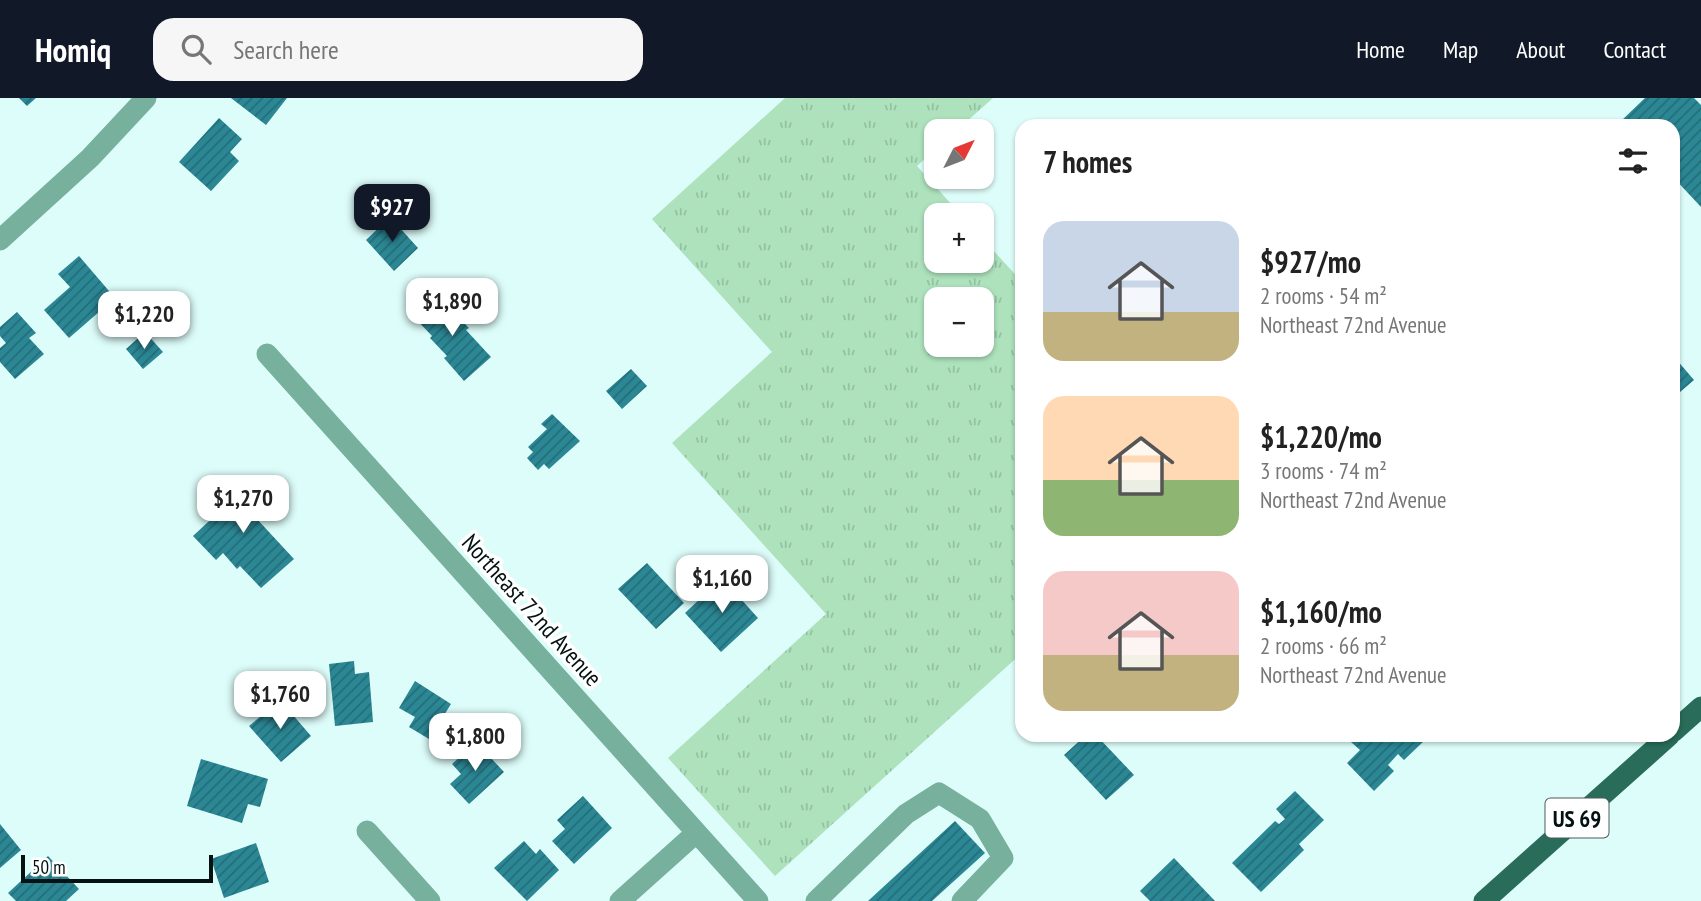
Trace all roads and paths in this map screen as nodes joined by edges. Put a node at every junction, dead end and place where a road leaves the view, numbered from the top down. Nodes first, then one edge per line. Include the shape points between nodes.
1 (146, 98) edge
2 (0, 240) edge
3 (267, 354) dead end
4 (1701, 707) edge
5 (1680, 726) edge
6 (1662, 742) edge
7 (367, 831) dead end
8 (696, 833) junction
9 (430, 901) edge
10 (620, 901) edge
11 (758, 901) edge
12 (816, 901) edge
13 (962, 901) edge
14 (1484, 901) edge

1 - 2 street via 90,158
3 - 8 street, Northeast 72nd Avenue
4 - 5 main road, US 69
6 - 14 main road, US 69
7 - 9 street
8 - 10 street
8 - 11 street, Northeast 72nd Avenue
12 - 13 street via 906,814 939,793 980,819 1003,858

